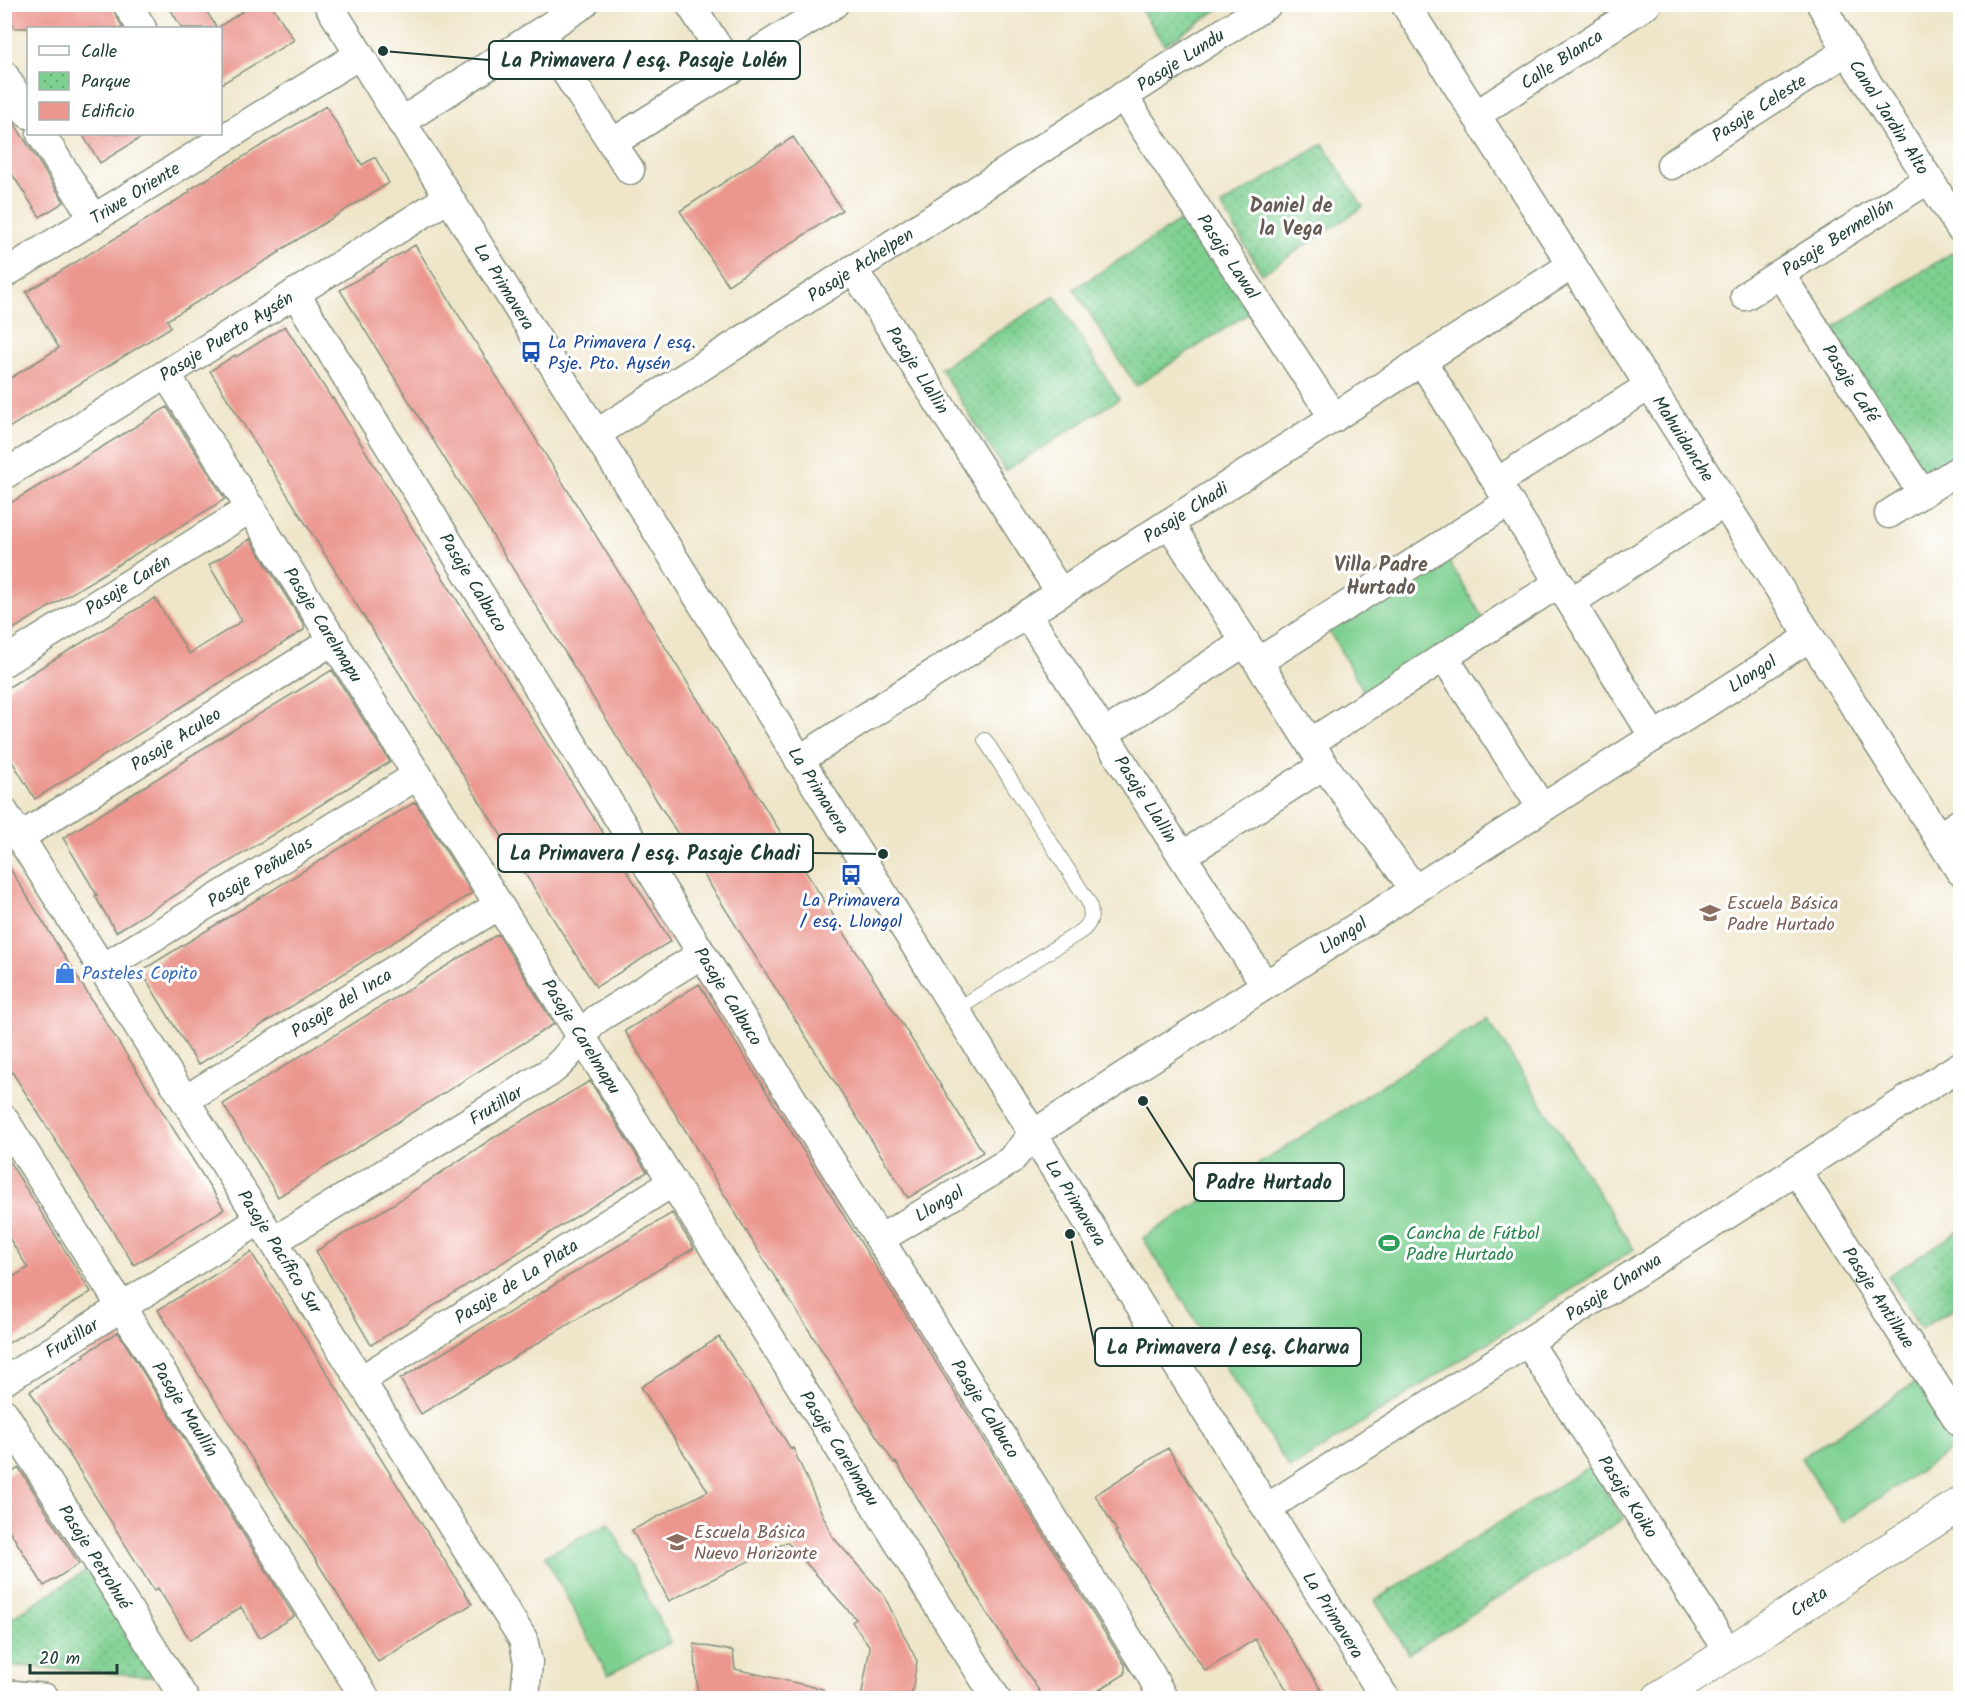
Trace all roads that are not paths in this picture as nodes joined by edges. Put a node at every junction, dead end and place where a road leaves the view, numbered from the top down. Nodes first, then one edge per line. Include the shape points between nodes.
1 (127, 4) edge
2 (328, 4) edge
3 (584, 4) edge
4 (690, 4) edge
5 (834, 4) edge
6 (1268, 4) edge
7 (1405, 4) edge
8 (1647, 4) edge
9 (1821, 4) edge
10 (141, 27) edge
11 (540, 33) junction
12 (1847, 51) junction
13 (359, 55) junction
14 (732, 69) junction
15 (4, 75) edge
16 (1124, 96) junction
17 (27, 112) edge
18 (1476, 115) junction
19 (401, 122) junction
20 (222, 133) edge
21 (42, 135) edge
22 (211, 139) edge
23 (612, 143) junction
24 (1671, 165) dead end
25 (630, 170) dead end
26 (1929, 179) junction
27 (448, 198) junction
28 (94, 219) junction
29 (1960, 228) edge
30 (1572, 265) junction
31 (853, 269) junction
32 (4, 274) edge
33 (1780, 274) junction
34 (295, 293) junction
35 (1745, 296) dead end
36 (1422, 361) junction
37 (166, 374) junction
38 (1649, 386) junction
39 (1334, 417) junction
40 (596, 434) junction
41 (1960, 469) edge
42 (4, 475) edge
43 (1503, 492) junction
44 (1922, 494) junction
45 (1724, 503) junction
46 (251, 508) junction
47 (1889, 514) dead end
48 (1169, 523) junction
49 (1060, 592) junction
50 (1565, 593) junction
51 (1027, 614) junction
52 (1810, 637) junction
53 (334, 640) junction
54 (1251, 652) junction
55 (1444, 657) junction
56 (4, 662) edge
57 (1104, 734) junction
58 (1654, 737) junction
59 (984, 740) dead end
60 (1317, 754) junction
61 (799, 760) junction
62 (418, 775) junction
63 (1542, 808) junction
64 (4, 812) edge
65 (1950, 830) edge
66 (20, 837) junction
67 (1182, 856) junction
68 (1960, 871) edge
69 (1415, 890) junction
70 (499, 905) junction
71 (702, 954) junction
72 (103, 968) junction
73 (1265, 985) junction
74 (956, 1010) junction
75 (581, 1036) junction
76 (1960, 1066) edge
77 (185, 1100) junction
78 (4, 1119) edge
79 (1033, 1134) junction
80 (1796, 1170) junction
81 (673, 1182) junction
82 (267, 1231) junction
83 (880, 1239) junction
84 (122, 1307) junction
85 (1528, 1342) junction
86 (361, 1380) junction
87 (4, 1381) edge
88 (4, 1413) edge
89 (1960, 1423) edge
90 (1960, 1504) edge
91 (1267, 1508) junction
92 (1729, 1653) junction
93 (4, 1694) edge
94 (45, 1698) edge
95 (184, 1698) edge
96 (365, 1698) edge
97 (525, 1698) edge
98 (996, 1698) edge
99 (1163, 1698) edge
100 (1384, 1698) edge
101 (1659, 1698) edge

1 - 10 street
2 - 13 street, La Primavera
3 - 11 street
4 - 14 street
5 - 14 street
6 - 16 street, Pasaje Lundu
7 - 18 street, Mahuidanche
8 - 18 street, Calle Blanca
9 - 12 street, Canal Jardin Alto
11 - 19 street
11 - 23 street
12 - 24 street, Pasaje Celeste
12 - 26 street, Canal Jardin Alto
13 - 19 street, La Primavera
13 - 20 street, Triwe Oriente
14 - 23 street
15 - 17 street
16 - 31 street, Pasaje Achelpen
16 - 39 street, Pasaje Lawal
18 - 30 street, Mahuidanche
19 - 27 street, La Primavera
21 - 28 street
22 - 28 street, Triwe Oriente
23 - 25 street
26 - 29 street, Canal Jardin Alto
26 - 33 street, Pasaje Bermellón
27 - 34 street, Pasaje Puerto Aysén
27 - 40 street, La Primavera
28 - 32 street, Triwe Oriente
30 - 36 street, Pasaje Chadi
30 - 38 street, Mahuidanche
31 - 40 street, Pasaje Achelpen
31 - 49 street, Pasaje Llallin
33 - 35 street, Pasaje Bermellón
33 - 44 street, Pasaje Café
34 - 37 street, Pasaje Puerto Aysén
34 - 71 street, Pasaje Calbuco
36 - 39 street, Pasaje Chadi
36 - 43 street
37 - 42 street, Pasaje Puerto Aysén
37 - 46 street, Pasaje Carelmapu
38 - 43 street
38 - 45 street, Mahuidanche
39 - 48 street, Pasaje Chadi
40 - 61 street, La Primavera
41 - 44 street
43 - 50 street
43 - 54 street
44 - 47 street
45 - 50 street
45 - 52 street, Mahuidanche
46 - 53 street, Pasaje Carelmapu
46 - 56 street, Pasaje Carén
48 - 49 street, Pasaje Chadi
48 - 54 street
49 - 51 street, Pasaje Chadi
50 - 55 street
50 - 58 street
51 - 57 street, Pasaje Llallin
51 - 61 street, Pasaje Chadi
52 - 58 street, Llongol
52 - 65 street, Mahuidanche
53 - 62 street, Pasaje Carelmapu
53 - 66 street, Pasaje Aculeo
54 - 57 street
54 - 60 street
55 - 60 street
55 - 63 street
57 - 67 street, Pasaje Llallin
58 - 63 street, Llongol
59 - 74 lane via 1088,901 1091,918 1080,932
60 - 67 street
60 - 69 street
61 - 74 street, La Primavera
62 - 70 street, Pasaje Carelmapu
62 - 72 street, Pasaje Peñuelas
63 - 69 street, Llongol
64 - 66 street, Pasaje Pacífico Sur
65 - 68 street, Mahuidanche
66 - 72 street, Pasaje Pacífico Sur
67 - 73 street, Pasaje Llallin
69 - 73 street, Llongol
70 - 75 street, Pasaje Carelmapu
70 - 77 street, Pasaje del Inca
71 - 75 street, Frutillar via 606,1012
71 - 83 street, Pasaje Calbuco
72 - 77 street, Pasaje Pacífico Sur
73 - 79 street, Llongol
74 - 79 street, La Primavera
75 - 81 street, Pasaje Carelmapu
75 - 82 street, Frutillar via 568,1056 550,1072
76 - 80 street, Pasaje Charwa
77 - 82 street, Pasaje Pacífico Sur
78 - 84 street, Pasaje Maullín
79 - 83 street, Llongol via 1010,1161
79 - 91 street, La Primavera
80 - 85 street, Pasaje Charwa
80 - 89 street, Pasaje Antilhue
81 - 86 street, Pasaje de La Plata
81 - 98 street, Pasaje Carelmapu
82 - 84 street, Frutillar
82 - 86 street, Pasaje Pacífico Sur
83 - 99 street, Pasaje Calbuco
84 - 87 street, Frutillar
84 - 96 street, Pasaje Maullín
85 - 91 street, Pasaje Charwa
85 - 92 street, Pasaje Koiko
86 - 97 street, Pasaje Pacífico Sur via 523,1640 528,1662
88 - 95 street, Pasaje Petrohué
90 - 92 street, Creta
91 - 100 street, La Primavera
92 - 101 street, Creta
93 - 94 street

